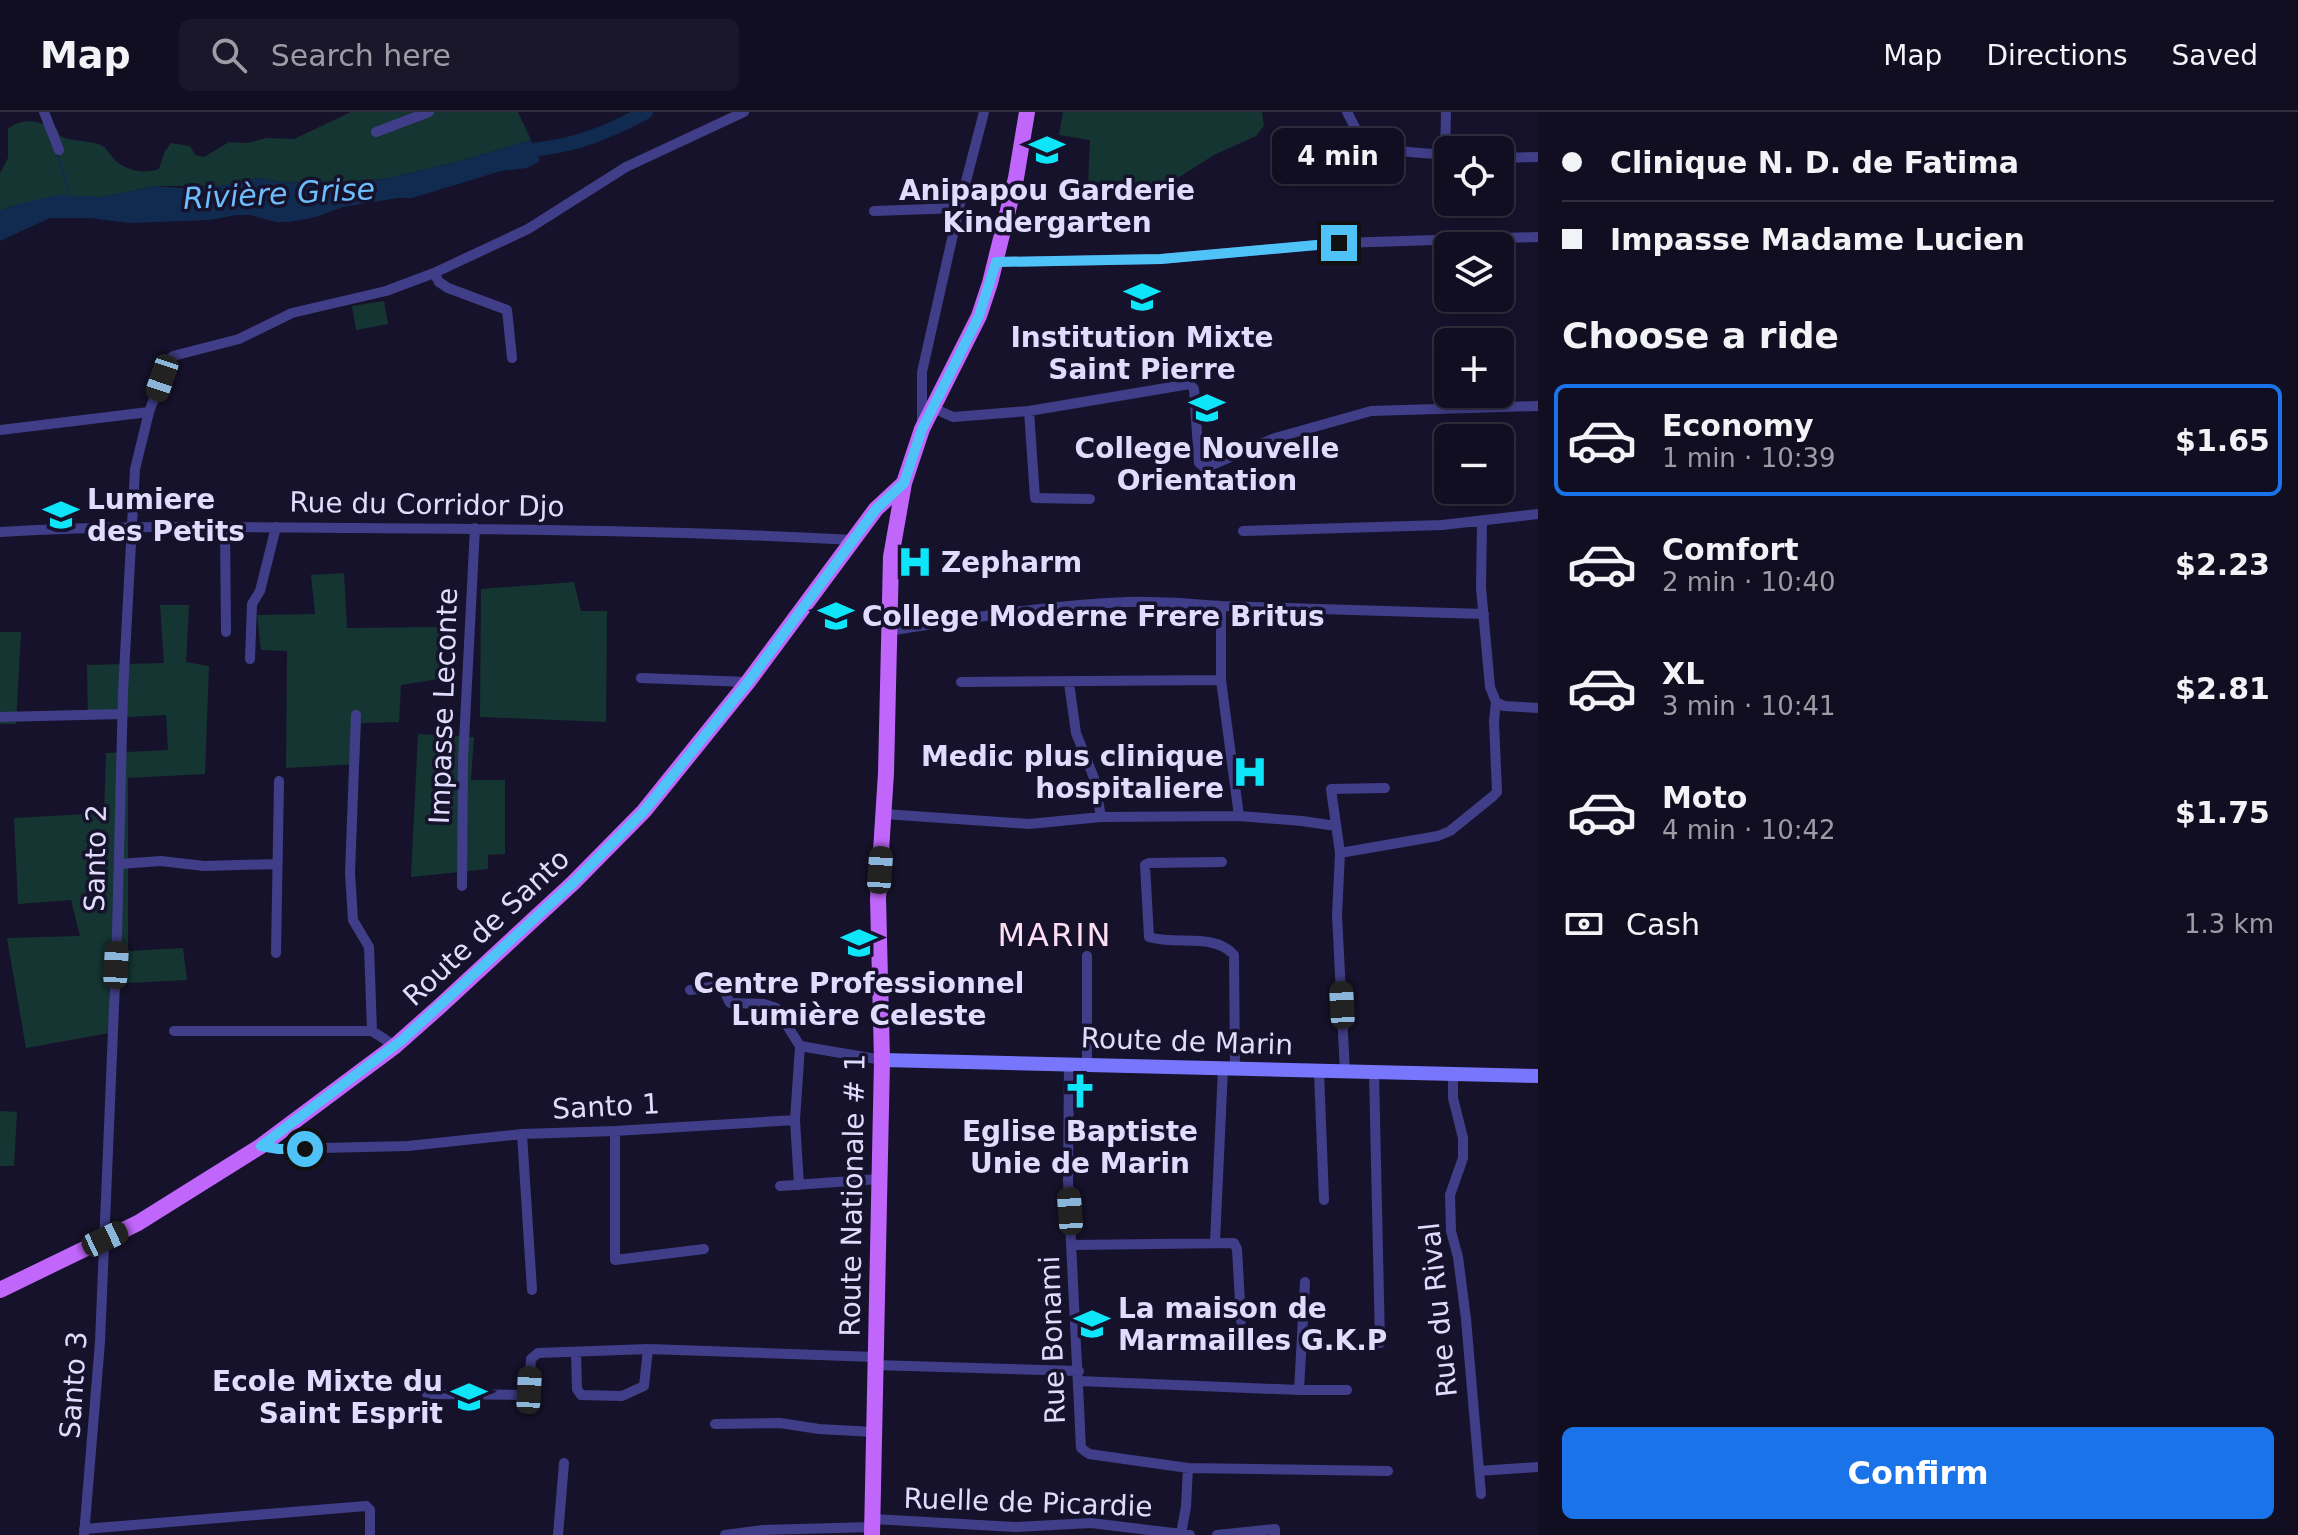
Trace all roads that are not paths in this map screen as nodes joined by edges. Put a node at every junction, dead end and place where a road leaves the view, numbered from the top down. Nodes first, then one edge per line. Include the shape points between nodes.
1 (44, 112) edge
2 (429, 112) edge
3 (744, 112) edge
4 (984, 112) edge
5 (1027, 112) edge
6 (1347, 112) edge
7 (1446, 112) edge
8 (376, 132) dead end
9 (1446, 136) edge
10 (59, 150) dead end
11 (1434, 154) edge
12 (1538, 157) edge
13 (1514, 158) edge
14 (959, 208) junction
15 (874, 211) dead end
16 (1538, 237) edge
17 (996, 262) junction
18 (434, 273) junction
19 (512, 358) dead end
20 (1538, 406) edge
21 (933, 408) junction
22 (1029, 411) junction
23 (149, 412) junction
24 (922, 429) junction
25 (0, 430) edge
26 (904, 483) junction
27 (1090, 499) dead end
28 (1538, 514) edge
29 (1482, 521) junction
30 (132, 526) junction
31 (225, 526) junction
32 (276, 527) junction
33 (475, 528) junction
34 (1243, 531) dead end
35 (0, 532) edge
36 (853, 540) junction
37 (1221, 606) junction
38 (1484, 614) junction
39 (889, 631) junction
40 (226, 632) dead end
41 (250, 659) dead end
42 (641, 678) dead end
43 (1221, 680) junction
44 (748, 682) junction
45 (961, 682) dead end
46 (1069, 683) junction
47 (1496, 702) junction
48 (1538, 708) edge
49 (122, 714) junction
50 (356, 715) dead end
51 (0, 717) edge
52 (279, 781) dead end
53 (1385, 788) dead end
54 (884, 814) junction
55 (1239, 816) junction
56 (1101, 817) junction
57 (1336, 826) junction
58 (1340, 853) junction
59 (1222, 862) dead end
60 (119, 864) junction
61 (277, 864) junction
62 (462, 886) dead end
63 (276, 953) dead end
64 (1087, 956) dead end
65 (690, 990) dead end
66 (174, 1031) dead end
67 (372, 1031) junction
68 (395, 1046) junction
69 (800, 1046) junction
70 (882, 1060) junction
71 (1069, 1063) junction
72 (1087, 1064) junction
73 (1229, 1069) junction
74 (1319, 1071) junction
75 (1345, 1072) junction
76 (1374, 1072) junction
77 (1453, 1074) junction
78 (1538, 1076) edge
79 (795, 1120) junction
80 (615, 1131) junction
81 (522, 1134) junction
82 (261, 1146) junction
83 (879, 1179) junction
84 (799, 1185) junction
85 (780, 1186) dead end
86 (1324, 1200) dead end
87 (105, 1239) junction
88 (1215, 1242) junction
89 (1072, 1245) junction
90 (704, 1249) dead end
91 (1305, 1282) dead end
92 (0, 1290) edge
93 (532, 1290) dead end
94 (1241, 1321) dead end
95 (1380, 1343) dead end
96 (648, 1349) junction
97 (576, 1352) junction
98 (875, 1361) junction
99 (1079, 1376) junction
100 (1299, 1390) junction
101 (1347, 1390) dead end
102 (427, 1394) dead end
103 (715, 1424) dead end
104 (874, 1432) junction
105 (564, 1463) dead end
106 (1538, 1467) edge
107 (1188, 1468) junction
108 (1388, 1471) dead end
109 (1479, 1471) junction
110 (1481, 1494) dead end
111 (872, 1527) edge
112 (84, 1532) edge
113 (1186, 1534) edge
114 (370, 1535) edge
115 (558, 1535) edge
116 (725, 1535) edge
117 (1217, 1535) edge
118 (1275, 1535) edge

1 - 10 street
2 - 8 street
3 - 18 street via 626,167 528,229
4 - 14 street
5 - 17 main road, Route Nationale # 1
6 - 11 street via 1367,142
7 - 9 street
12 - 13 street
14 - 15 street
14 - 24 street via 922,372
16 - 17 street via 1339,243 1161,259
17 - 21 main road, Route Nationale # 1 via 979,316
18 - 19 street via 448,288 507,310
18 - 23 street, Santo 2 via 386,291 292,313 239,339 170,358
20 - 22 street via 1371,411 1275,438 1205,468 1199,463 1190,384
21 - 22 street via 953,417
21 - 24 main road, Route Nationale # 1
22 - 27 street via 1035,498
23 - 25 street
23 - 30 street, Santo 2 via 135,469
24 - 26 main road, Route Nationale # 1
26 - 36 main road, Route de Santo via 885,498
26 - 39 main road, Route Nationale # 1 via 891,557
28 - 29 street
29 - 34 street
29 - 38 street
30 - 31 street, Rue du Corridor Djo
30 - 35 street, Rue du Corridor Djo
30 - 49 street, Santo 2
31 - 32 street, Rue du Corridor Djo
31 - 40 street
32 - 33 street, Rue du Corridor Djo
32 - 41 street via 252,604
33 - 36 street, Rue du Corridor Djo
33 - 62 street, Impasse Leconte
36 - 44 main road, Route de Santo
37 - 38 street
37 - 39 street via 1131,601 1005,612
37 - 43 street
38 - 47 street
39 - 54 main road, Route Nationale # 1
42 - 44 street
43 - 46 street
43 - 55 street
44 - 68 main road, Route de Santo via 634,821
45 - 46 street
46 - 56 street via 1076,733 1094,778
47 - 48 street
47 - 58 street via 1497,792 1492,797 1438,836
49 - 51 street
49 - 60 street, Santo 2
50 - 67 street via 350,873 353,920 369,947
52 - 61 street
53 - 57 street via 1331,789
54 - 56 street via 1029,824
54 - 70 main road, Route Nationale # 1 via 878,898
55 - 56 street
55 - 57 street
57 - 58 street
58 - 75 street via 1337,915
59 - 73 street via 1145,865 1149,937 1222,945 1234,955
60 - 61 street
60 - 87 street, Santo 2
61 - 63 street
64 - 72 street
65 - 69 street via 721,987 730,1003 769,1004
66 - 67 street
67 - 68 street
68 - 82 main road, Route de Santo
69 - 70 street
69 - 79 street
70 - 71 main road, Route de Marin
70 - 83 main road, Route Nationale # 1
71 - 72 main road, Route de Marin
71 - 89 street, Rue Bonami
72 - 73 main road, Route de Marin
73 - 74 main road, Route de Marin
73 - 88 street
74 - 75 main road, Route de Marin
74 - 86 street
75 - 76 main road, Route de Marin
76 - 77 main road, Route de Marin
76 - 95 street
77 - 78 main road, Route de Marin
77 - 109 street, Rue du Rival via 1463,1158 1450,1195 1451,1231 1466,1319
79 - 80 street, Santo 1
79 - 84 street
80 - 81 street, Santo 1
80 - 90 street via 615,1260
81 - 82 street, Santo 1 via 408,1146
81 - 93 street
82 - 87 main road, Route de Santo
83 - 84 street
83 - 98 main road, Route Nationale # 1
84 - 85 street
87 - 92 main road, Route de Santo
87 - 112 street, Santo 3
88 - 89 street
88 - 94 street via 1234,1243 1237,1249
89 - 99 street, Rue Bonami
91 - 100 street
96 - 97 street
96 - 97 street via 644,1386 622,1396 581,1395
96 - 98 street
97 - 102 street via 538,1353 531,1359 524,1395
98 - 99 street
98 - 104 main road, Route Nationale # 1
99 - 100 street
99 - 107 street, Rue Bonami via 1081,1448 1089,1454
100 - 101 street
103 - 104 street via 780,1423
104 - 111 main road, Route Nationale # 1
105 - 115 street
106 - 109 street
107 - 108 street, Rue Bonami
107 - 113 street
109 - 110 street, Rue du Rival
111 - 113 street, Ruelle de Picardie via 1091,1523
111 - 116 street, Ruelle de Picardie
112 - 114 street via 366,1506
117 - 118 street via 1275,1529

